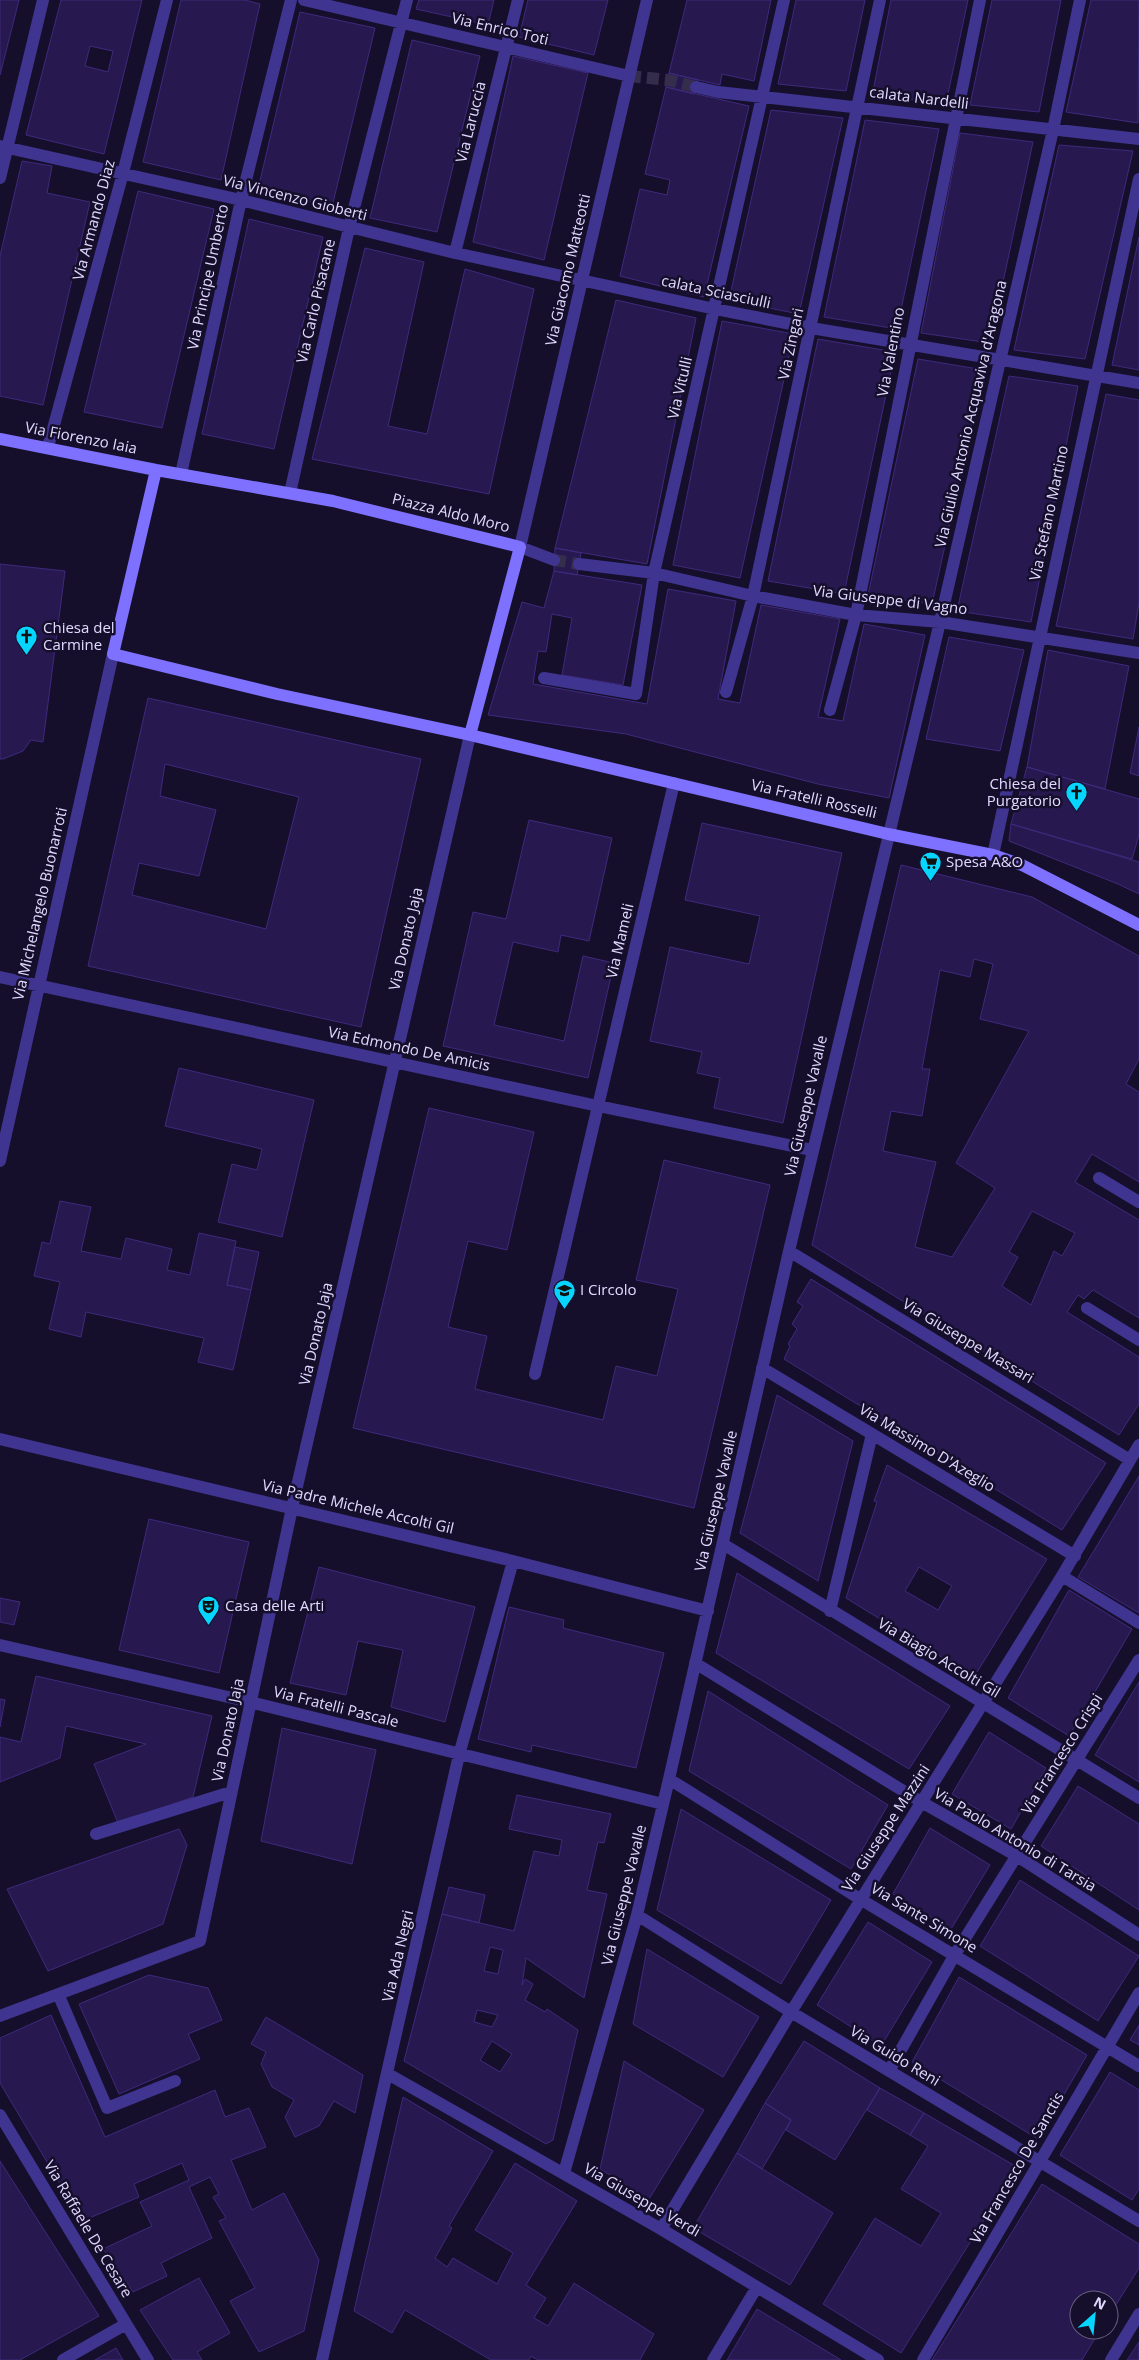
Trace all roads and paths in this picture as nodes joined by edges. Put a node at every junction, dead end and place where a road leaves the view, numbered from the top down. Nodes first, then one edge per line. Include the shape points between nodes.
1 (43, 0) edge
2 (167, 0) edge
3 (291, 0) edge
4 (304, 0) edge
5 (407, 0) edge
6 (518, 0) edge
7 (647, 0) edge
8 (784, 0) edge
9 (880, 0) edge
10 (980, 0) edge
11 (1080, 0) edge
12 (402, 23) junction
13 (507, 47) junction
14 (630, 76) junction
15 (696, 87) tunnel mouth
16 (763, 96) junction
17 (857, 107) junction
18 (955, 119) junction
19 (1053, 130) junction
20 (1139, 138) edge
21 (4, 147) edge
22 (124, 174) junction
23 (0, 178) edge
24 (1139, 179) edge
25 (241, 200) junction
26 (349, 228) junction
27 (455, 253) junction
28 (583, 279) junction
29 (715, 309) junction
30 (811, 328) junction
31 (910, 344) junction
32 (1000, 359) junction
33 (1095, 376) junction
34 (1139, 383) edge
35 (0, 439) edge
36 (48, 447) junction
37 (156, 470) junction
38 (181, 474) junction
39 (290, 493) junction
40 (520, 547) junction
41 (554, 560) tunnel mouth
42 (579, 564) tunnel mouth
43 (654, 573) junction
44 (753, 596) junction
45 (856, 615) junction
46 (940, 622) junction
47 (1039, 637) junction
48 (1139, 653) edge
49 (113, 654) junction
50 (544, 678) dead end
51 (726, 692) dead end
52 (830, 710) dead end
53 (470, 735) junction
54 (674, 783) junction
55 (888, 834) junction
56 (993, 855) junction
57 (1139, 925) edge
58 (0, 977) edge
59 (38, 985) junction
60 (394, 1062) junction
61 (598, 1106) junction
62 (812, 1150) junction
63 (0, 1161) edge
64 (1099, 1178) dead end
65 (1139, 1202) edge
66 (789, 1251) junction
67 (1087, 1308) dead end
68 (1139, 1340) edge
69 (762, 1368) junction
70 (535, 1374) dead end
71 (872, 1434) junction
72 (0, 1439) edge
73 (1139, 1445) edge
74 (1130, 1460) junction
75 (292, 1508) junction
76 (723, 1544) junction
77 (1075, 1556) junction
78 (513, 1561) junction
79 (1062, 1576) junction
80 (708, 1611) junction
81 (830, 1612) junction
82 (1139, 1623) edge
83 (0, 1646) edge
84 (1139, 1660) edge
85 (695, 1663) junction
86 (250, 1702) junction
87 (984, 1704) junction
88 (460, 1754) junction
89 (1078, 1761) junction
90 (670, 1780) junction
91 (231, 1792) junction
92 (1139, 1798) edge
93 (922, 1803) junction
94 (663, 1804) junction
95 (96, 1834) dead end
96 (1017, 1856) junction
97 (860, 1899) junction
98 (637, 1916) junction
99 (1139, 1935) edge
100 (954, 1956) junction
101 (1139, 1993) edge
102 (59, 1996) junction
103 (790, 2012) junction
104 (0, 2016) edge
105 (1107, 2047) junction
106 (1139, 2066) edge
107 (889, 2071) junction
108 (388, 2074) junction
109 (175, 2081) dead end
110 (0, 2115) edge
111 (1039, 2162) junction
112 (564, 2173) junction
113 (1139, 2221) edge
114 (661, 2229) junction
115 (757, 2287) junction
116 (1139, 2314) edge
117 (126, 2324) junction
118 (63, 2360) edge
119 (148, 2360) edge
120 (322, 2360) edge
121 (713, 2360) edge
122 (878, 2360) edge
123 (923, 2360) edge
124 (1111, 2360) edge

1 - 21 street
2 - 22 street, Via Armando Diaz
3 - 25 street, Via Principe Umberto
4 - 12 street, Via Enrico Toti
5 - 12 street, Via Carlo Pisacane
6 - 13 street, Via Laruccia
7 - 14 street, Via Giacomo Matteotti
8 - 16 street, Via Vitulli
9 - 17 street, Via Zingari
10 - 18 street, Via Valentino
11 - 19 street, Via Giulio Antonio Acquaviva d'Aragona
12 - 13 street, Via Enrico Toti
12 - 26 street, Via Carlo Pisacane
13 - 14 street, Via Enrico Toti
13 - 27 street, Via Laruccia
14 - 28 street, Via Giacomo Matteotti
15 - 16 street, calata Nardelli
16 - 17 street, calata Nardelli
16 - 29 street, Via Vitulli
17 - 18 street, calata Nardelli
17 - 30 street, Via Zingari
18 - 19 street, calata Nardelli
18 - 31 street, Via Valentino
19 - 20 street, calata Nardelli
19 - 32 street, Via Giulio Antonio Acquaviva d'Aragona
21 - 22 street, Via Vincenzo Gioberti
21 - 23 street
22 - 25 street, Via Vincenzo Gioberti
22 - 36 street, Via Armando Diaz
24 - 33 street, Via Stefano Martino
25 - 26 street, Via Vincenzo Gioberti
25 - 38 street, Via Principe Umberto
26 - 27 street, Via Vincenzo Gioberti
26 - 39 street, Via Carlo Pisacane
27 - 28 street, Via Vincenzo Gioberti
28 - 29 street, calata Sciasciulli
28 - 40 street, Via Giacomo Matteotti
29 - 30 street, calata Sciasciulli
29 - 43 street, Via Vitulli
30 - 31 street, calata Sciasciulli
30 - 44 street, Via Zingari
31 - 32 street, calata Sciasciulli
31 - 45 street, Via Valentino
32 - 33 street, calata Sciasciulli
32 - 46 street, Via Giulio Antonio Acquaviva d'Aragona
33 - 34 street, calata Sciasciulli
33 - 47 street, Via Stefano Martino
35 - 36 street, Via Fiorenzo Iaia
36 - 37 street, Via Fiorenzo Iaia
37 - 38 street, Piazza Aldo Moro
37 - 49 street
38 - 39 street, Piazza Aldo Moro
39 - 40 street, Piazza Aldo Moro
40 - 41 street
40 - 53 street, Piazza Aldo Moro
42 - 43 street, Via Giuseppe di Vagno
43 - 44 street, Via Giuseppe di Vagno
43 - 50 street, Via Vitulli via 636,694
44 - 45 street, Via Giuseppe di Vagno
44 - 51 street, Via Zingari
45 - 46 street, Via Giuseppe di Vagno
45 - 52 street, Via Valentino
46 - 47 street, Via Giuseppe di Vagno
46 - 55 street, Via Giulio Antonio Acquaviva d'Aragona
47 - 48 street, Via Giuseppe di Vagno
47 - 56 street, Via Stefano Martino
49 - 53 street via 277,694
49 - 59 street, Via Michelangelo Buonarroti
53 - 54 street, Via Fratelli Rosselli
53 - 60 street, Via Donato Jaja
54 - 55 street, Via Fratelli Rosselli
54 - 61 street, Via Mameli
55 - 56 street, Via Fratelli Rosselli
55 - 62 street, Via Giuseppe Vavalle
56 - 57 street, Via Fratelli Rosselli via 1022,865
58 - 59 street, Via Edmondo De Amicis
59 - 60 street, Via Edmondo De Amicis
59 - 63 street, Via Michelangelo Buonarroti
60 - 61 street, Via Edmondo De Amicis
60 - 75 street, Via Donato Jaja
61 - 62 street, Via Edmondo De Amicis
61 - 70 street, Via Mameli
62 - 66 street, Via Giuseppe Vavalle
64 - 65 street
66 - 69 street, Via Giuseppe Vavalle
66 - 74 street, Via Giuseppe Massari
67 - 68 street
69 - 71 street, Via Massimo D'Azeglio
69 - 76 street, Via Giuseppe Vavalle
71 - 77 street, Via Massimo D'Azeglio
71 - 81 street
72 - 75 street, Via Padre Michele Accolti Gil
73 - 74 street, Via Giuseppe Mazzini
74 - 77 street, Via Giuseppe Mazzini
75 - 78 street, Via Padre Michele Accolti Gil
75 - 86 street, Via Donato Jaja
76 - 80 street, Via Giuseppe Vavalle
76 - 81 street, Via Biagio Accolti Gil
77 - 79 street, Via Giuseppe Mazzini
78 - 80 street, Via Padre Michele Accolti Gil
78 - 88 street, Via Ada Negri
79 - 82 street
79 - 87 street, Via Giuseppe Mazzini
80 - 85 street, Via Giuseppe Vavalle
81 - 87 street, Via Biagio Accolti Gil
83 - 86 street, Via Fratelli Pascale
84 - 89 street, Via Francesco Crispi
85 - 90 street, Via Giuseppe Vavalle
85 - 93 street, Via Paolo Antonio di Tarsia
86 - 88 street, Via Fratelli Pascale
86 - 91 street, Via Donato Jaja
87 - 89 street, Via Biagio Accolti Gil
87 - 93 street, Via Giuseppe Mazzini
88 - 94 street, Via Fratelli Pascale
88 - 108 street, Via Ada Negri
89 - 92 street, Via Biagio Accolti Gil
89 - 96 street, Via Francesco Crispi
90 - 94 street, Via Giuseppe Vavalle
90 - 97 street, Via Sante Simone
91 - 95 street
91 - 102 street, Via Donato Jaja via 200,1942
93 - 96 street, Via Paolo Antonio di Tarsia
93 - 97 street, Via Giuseppe Mazzini
94 - 98 street, Via Giuseppe Vavalle
96 - 99 street, Via Paolo Antonio di Tarsia
96 - 100 street, Via Francesco Crispi
97 - 100 street, Via Sante Simone
97 - 103 street, Via Giuseppe Mazzini
98 - 103 street, Via Guido Reni
98 - 112 street, Via Giuseppe Vavalle
100 - 105 street, Via Sante Simone
100 - 107 street, Via Francesco Crispi
101 - 105 street, Via Francesco De Sanctis
102 - 104 street
102 - 109 street via 108,2108
103 - 107 street, Via Guido Reni
103 - 114 street, Via Giuseppe Mazzini
105 - 106 street, Via Sante Simone
105 - 111 street, Via Francesco De Sanctis
107 - 111 street, Via Guido Reni
108 - 112 street, Via Giuseppe Verdi
108 - 120 street, Via Ada Negri
110 - 117 street, Via Raffaele De Cesare
111 - 113 street, Via Guido Reni
111 - 123 street, Via Francesco De Sanctis
112 - 114 street, Via Giuseppe Verdi
114 - 115 street, Via Giuseppe Verdi
115 - 121 street
115 - 122 street, Via Giuseppe Verdi
116 - 124 street
117 - 118 street
117 - 119 street, Via Raffaele De Cesare

